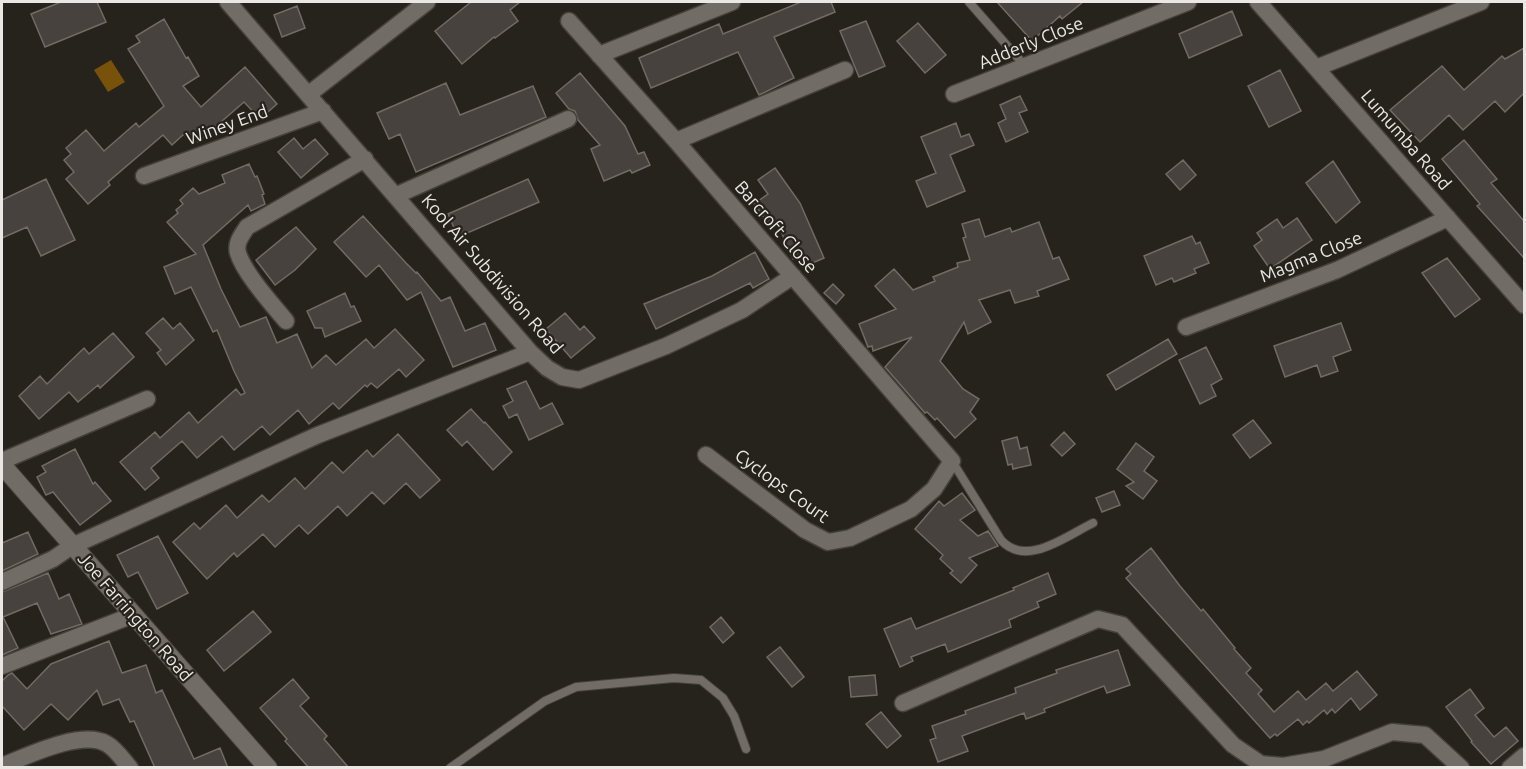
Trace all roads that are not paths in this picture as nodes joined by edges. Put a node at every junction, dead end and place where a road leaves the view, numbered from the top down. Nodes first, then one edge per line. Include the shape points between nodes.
1 (228, 2) edge
2 (427, 2) edge
3 (732, 2) edge
4 (969, 2) edge
5 (1188, 2) edge
6 (1258, 2) edge
7 (1481, 2) edge
8 (569, 21) dead end
9 (599, 55) junction
10 (1025, 66) junction
11 (1316, 68) junction
12 (845, 70) dead end
13 (309, 94) junction
14 (954, 94) dead end
15 (323, 111) junction
16 (568, 119) dead end
17 (676, 141) junction
18 (365, 159) junction
19 (144, 176) dead end
20 (397, 195) junction
21 (1448, 218) junction
22 (793, 276) junction
23 (1524, 305) edge
24 (286, 321) dead end
25 (1186, 327) dead end
26 (530, 352) junction
27 (147, 399) dead end
28 (706, 455) dead end
29 (2, 461) edge
30 (952, 461) junction
31 (5, 474) edge
32 (1093, 523) dead end
33 (72, 546) junction
34 (2, 582) edge
35 (133, 615) junction
36 (2, 666) edge
37 (903, 703) dead end
38 (746, 749) dead end
39 (1524, 756) edge
40 (2, 766) edge
41 (130, 768) edge
42 (268, 768) edge
43 (450, 768) edge
44 (1461, 768) edge
45 (1510, 768) edge

1 - 13 street, Kool Air Subdivision Road
2 - 13 street
3 - 9 street
4 - 10 lane
5 - 10 street, Adderly Close
6 - 11 street, Lumumba Road
7 - 11 street
8 - 9 street, Barcroft Close
9 - 17 street, Barcroft Close
10 - 14 street, Adderly Close
11 - 21 street, Lumumba Road
12 - 17 street
13 - 15 street, Kool Air Subdivision Road
15 - 18 street, Kool Air Subdivision Road
15 - 19 street, Winey End
16 - 20 street
17 - 22 street, Barcroft Close
18 - 20 street, Kool Air Subdivision Road
18 - 24 street via 248,227 238,240 237,252 256,285
20 - 26 street, Kool Air Subdivision Road
21 - 23 street, Lumumba Road
21 - 25 street, Magma Close via 1337,270
22 - 26 street, Kool Air Subdivision Road via 742,310 666,346 579,380 562,377
22 - 30 street, Barcroft Close
26 - 33 street via 318,435
27 - 29 street
28 - 30 street, Cyclops Court via 805,530 828,542 850,538 911,509 934,489
30 - 32 lane via 1009,549 1041,550
31 - 33 main road, Joe Farrington Road
33 - 34 street
33 - 35 main road, Joe Farrington Road
35 - 36 street
35 - 42 main road, Joe Farrington Road
37 - 44 street via 1098,619 1122,625 1233,745 1261,764 1283,766 1324,759 1392,732 1425,735
38 - 43 lane via 723,698 701,680 674,678 576,687 545,701
39 - 45 street
40 - 41 street via 49,746 94,738 109,745

